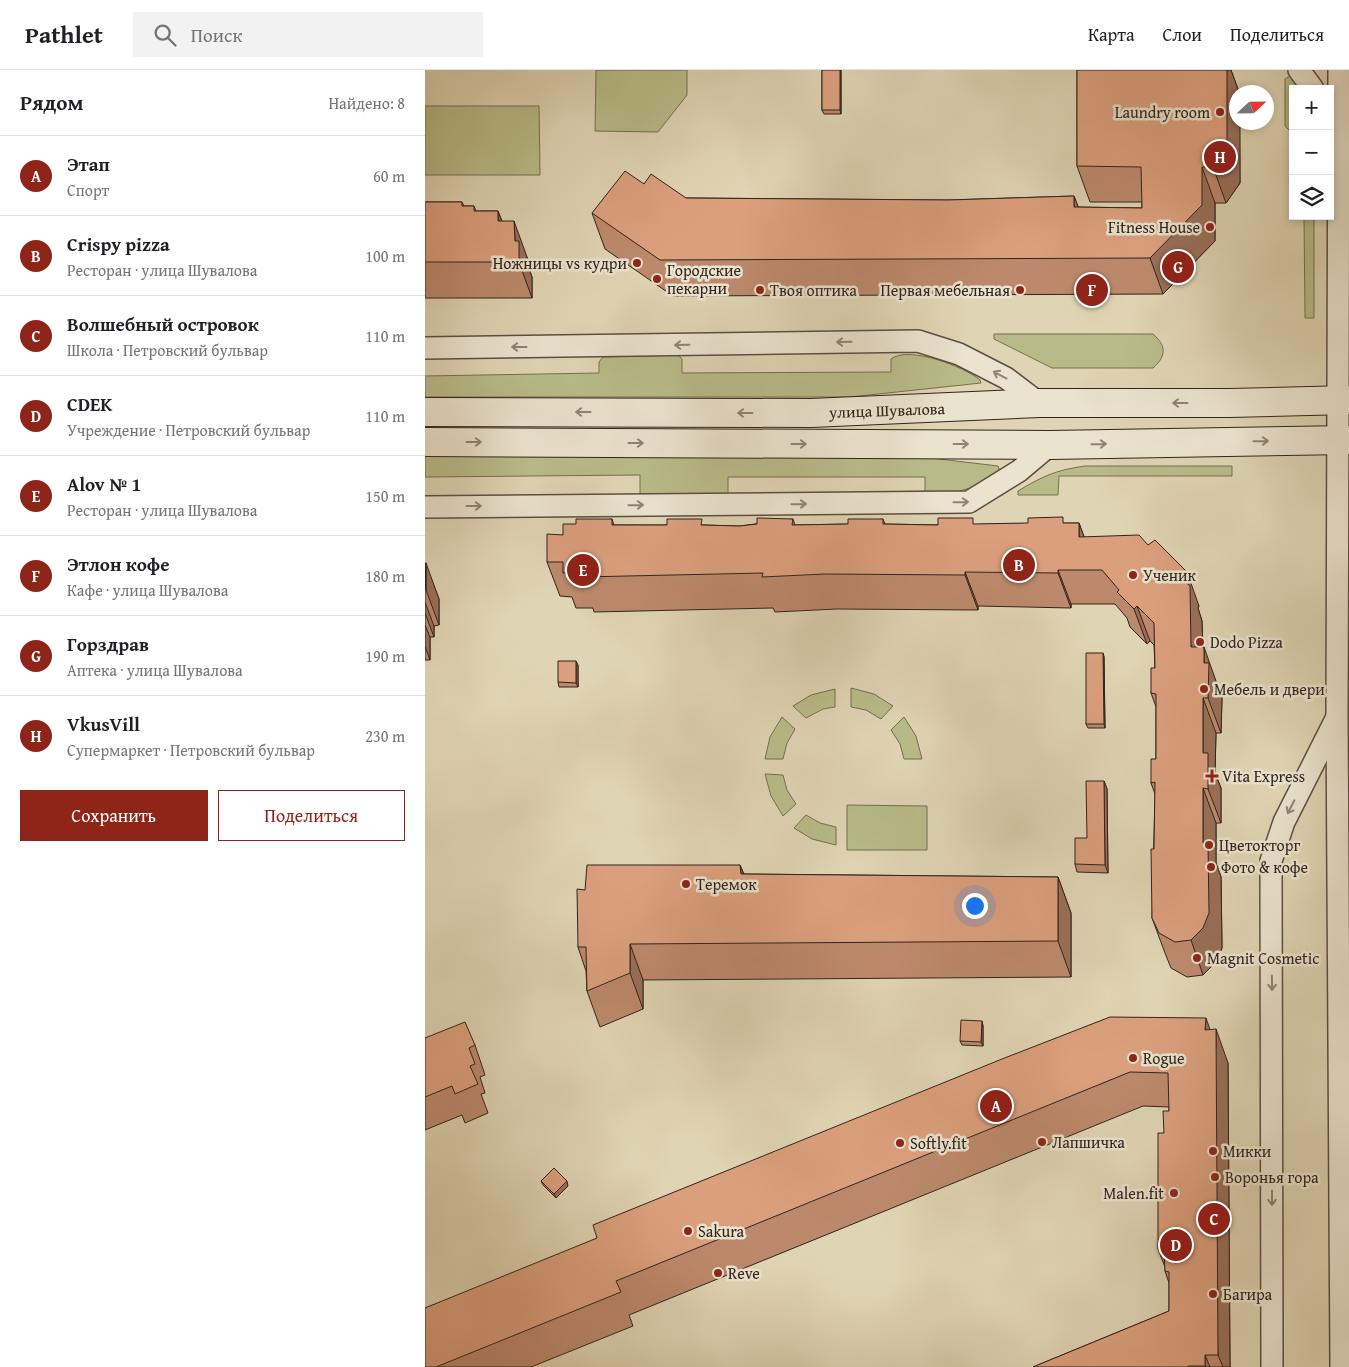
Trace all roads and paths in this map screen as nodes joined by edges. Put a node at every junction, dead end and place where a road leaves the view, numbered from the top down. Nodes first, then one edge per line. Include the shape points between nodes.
1 (1299, 70) edge
2 (1339, 70) edge
3 (1310, 85) edge
4 (1335, 119) edge
5 (425, 348) edge
6 (1344, 400) edge
7 (1039, 404) junction
8 (425, 412) edge
9 (1344, 440) edge
10 (425, 442) edge
11 (1050, 445) junction
12 (425, 506) edge
13 (1337, 717) junction
14 (1272, 1367) edge
15 (1341, 1367) edge

1 - 3 street
2 - 4 street
4 - 6 street
7 -> 5 street via 1006,378 959,354 918,341
6 -> 7 street, улица Шувалова
6 - 9 street
7 -> 8 street, улица Шувалова via 811,413
11 -> 9 street, улица Шувалова
9 - 13 street
10 -> 11 street, улица Шувалова
12 -> 11 street via 969,502 1019,471
13 -> 14 street via 1283,822 1271,861
13 - 15 street

